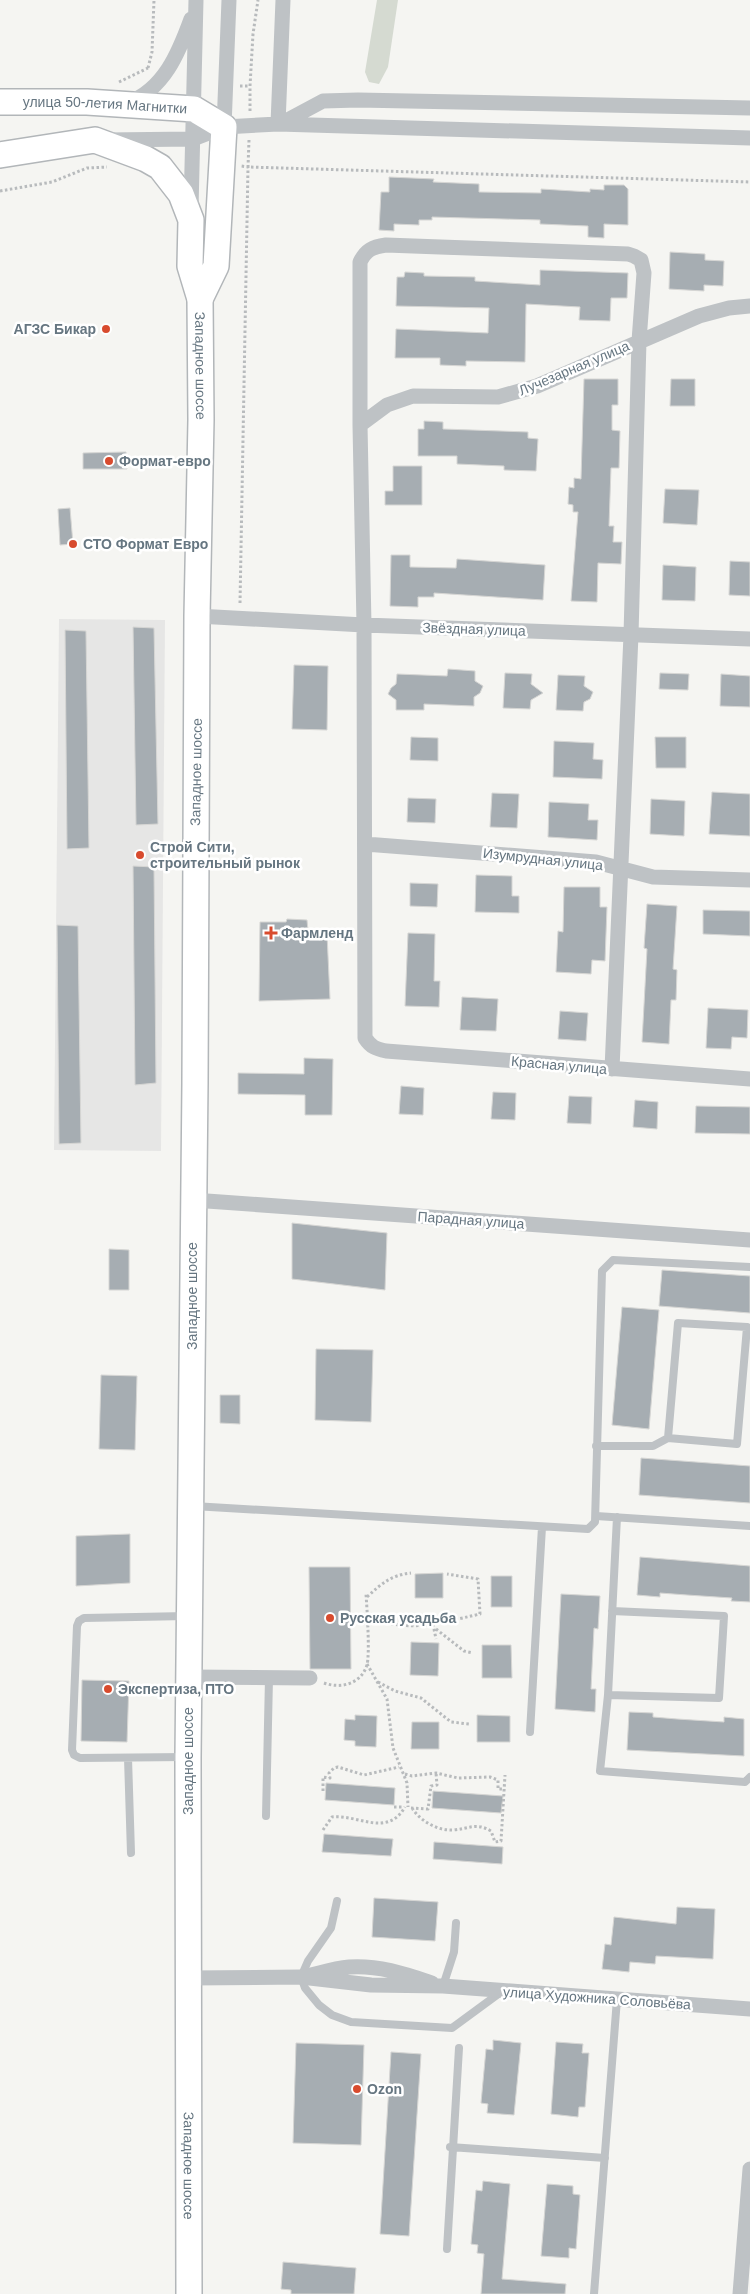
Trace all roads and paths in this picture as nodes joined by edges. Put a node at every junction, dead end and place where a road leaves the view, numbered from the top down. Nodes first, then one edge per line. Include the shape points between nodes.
1 (154, 0) edge
2 (229, 0) edge
3 (283, 0) edge
4 (196, 1) edge
5 (161, 79) junction
6 (250, 86) dead end
7 (0, 102) edge
8 (122, 104) junction
9 (750, 108) edge
10 (194, 109) junction
11 (278, 124) junction
12 (249, 126) junction
13 (224, 127) junction
14 (193, 138) junction
15 (750, 138) edge
16 (95, 140) junction
17 (0, 155) edge
18 (112, 167) dead end
19 (750, 182) edge
20 (0, 191) edge
21 (191, 220) junction
22 (200, 299) junction
23 (750, 306) edge
24 (639, 341) junction
25 (360, 425) junction
26 (198, 616) junction
27 (364, 625) junction
28 (631, 635) junction
29 (750, 638) edge
30 (365, 844) junction
31 (620, 869) junction
32 (750, 880) edge
33 (612, 1070) junction
34 (750, 1078) edge
35 (193, 1200) junction
36 (750, 1240) edge
37 (750, 1267) edge
38 (668, 1438) junction
39 (596, 1446) junction
40 (191, 1506) junction
41 (596, 1516) junction
42 (617, 1517) junction
43 (750, 1526) edge
44 (542, 1528) junction
45 (411, 1573) dead end
46 (447, 1574) dead end
47 (612, 1611) junction
48 (188, 1616) junction
49 (367, 1617) junction
50 (433, 1624) junction
51 (436, 1629) junction
52 (436, 1639) dead end
53 (473, 1653) dead end
54 (367, 1664) junction
55 (189, 1677) junction
56 (268, 1678) junction
57 (310, 1678) joint
58 (378, 1681) junction
59 (608, 1696) junction
60 (469, 1724) dead end
61 (530, 1732) dead end
62 (188, 1757) junction
63 (128, 1758) junction
64 (399, 1767) junction
65 (436, 1773) junction
66 (404, 1774) junction
67 (505, 1776) dead end
68 (750, 1777) edge
69 (504, 1789) junction
70 (323, 1792) dead end
71 (394, 1807) dead end
72 (408, 1808) junction
73 (266, 1816) dead end
74 (324, 1830) dead end
75 (131, 1853) dead end
76 (338, 1901) dead end
77 (456, 1923) dead end
78 (301, 1977) junction
79 (188, 1978) junction
80 (443, 1986) junction
81 (502, 1991) junction
82 (616, 1999) junction
83 (750, 2009) edge
84 (459, 2048) dead end
85 (451, 2147) junction
86 (605, 2158) junction
87 (750, 2170) edge
88 (750, 2177) edge
89 (447, 2249) dead end
90 (188, 2294) edge
91 (594, 2294) edge
92 (740, 2294) edge

1 - 5 path via 152,52 148,68
2 - 13 street, Западное шоссе
3 - 11 street
4 - 5 street, Западное шоссе via 182,46
4 - 10 street, Западное шоссе
5 - 8 street, Западное шоссе via 145,94
6 - 12 path
7 - 8 main road, улица 50-летия Магнитки
8 - 10 main road, улица 50-летия Магнитки
9 - 11 street via 323,101
10 - 13 main road, улица 50-летия Магнитки
10 - 14 street, Западное шоссе
11 - 12 street
11 - 15 street
12 - 13 street
12 - 19 path via 248,167
13 - 14 street
13 - 22 main road, Западное шоссе via 216,266
14 - 16 street
14 - 21 street, Западное шоссе
16 - 17 main road
16 - 21 main road via 160,167 181,194
18 - 20 path via 88,168 52,182
21 - 22 main road, Западное шоссе via 190,266
22 - 26 main road, Западное шоссе
23 - 24 street, Лучезарная улица via 699,316
24 - 25 street, Лучезарная улица via 516,393 498,397 413,396 387,405
24 - 25 street via 644,273 640,260 634,256 373,246 360,262
24 - 28 street
25 - 27 street
26 - 27 street, Звёздная улица
26 - 35 main road, Западное шоссе
27 - 28 street, Звёздная улица
27 - 30 street
28 - 29 street, Звёздная улица
28 - 31 street
30 - 31 street, Изумрудная улица via 596,862
30 - 33 street, Красная улица via 364,1030 370,1044 386,1051
31 - 32 street, Изумрудная улица via 653,877
31 - 33 street
33 - 34 street, Красная улица
35 - 36 street, Парадная улица
35 - 40 main road, Западное шоссе
37 - 39 lane via 613,1260 602,1271
38 - 38 lane via 738,1444 747,1327 678,1323
38 - 39 lane via 653,1446
39 - 41 lane
40 - 44 lane
40 - 48 main road, Западное шоссе
41 - 42 lane
41 - 44 lane via 596,1522 588,1529
42 - 43 lane
42 - 47 lane
44 - 61 lane
45 - 49 path via 386,1580 366,1596
46 - 50 path via 478,1579 480,1614
47 - 59 lane
47 - 59 lane via 724,1616 719,1698
48 - 55 main road, Западное шоссе
48 - 63 lane via 84,1618 78,1623 73,1753 80,1758
49 - 50 path via 401,1626
49 - 54 path
50 - 51 path
51 - 52 path
51 - 53 path via 464,1651
54 - 57 path via 356,1681 347,1684 330,1685
54 - 58 path
55 - 56 street
55 - 62 main road, Западное шоссе
56 - 57 street
56 - 73 lane
58 - 60 path via 395,1691 421,1698 451,1722
58 - 64 path via 390,1709 391,1738
59 - 68 lane via 600,1771 745,1782
62 - 63 lane
62 - 79 main road, Западное шоссе
63 - 75 lane
64 - 66 path
64 - 70 path via 364,1775 334,1768 329,1773 330,1778 323,1777
65 - 66 path
65 - 69 path via 458,1778 490,1777 498,1780 498,1789
65 - 72 path via 437,1786 431,1786 428,1809
66 - 72 path
67 - 69 path
69 - 72 path via 501,1842 495,1842 494,1834 483,1826 453,1830 433,1825
71 - 72 path
72 - 74 path via 386,1823 371,1824 341,1816 332,1817
76 - 78 lane via 331,1928
77 - 80 lane via 454,1952
78 - 79 street, улица Художника Соловьёва
78 - 80 street, улица Художника Соловьёва via 348,1967 372,1967
78 - 81 lane via 310,1995 332,2015 351,2022 431,2028 459,2025
79 - 90 main road, Западное шоссе
80 - 81 street, улица Художника Соловьёва
81 - 82 street, улица Художника Соловьёва
82 - 83 street, улица Художника Соловьёва
82 - 86 lane
84 - 85 lane
85 - 86 lane
85 - 89 lane
86 - 91 lane
87 - 88 street
88 - 92 street

